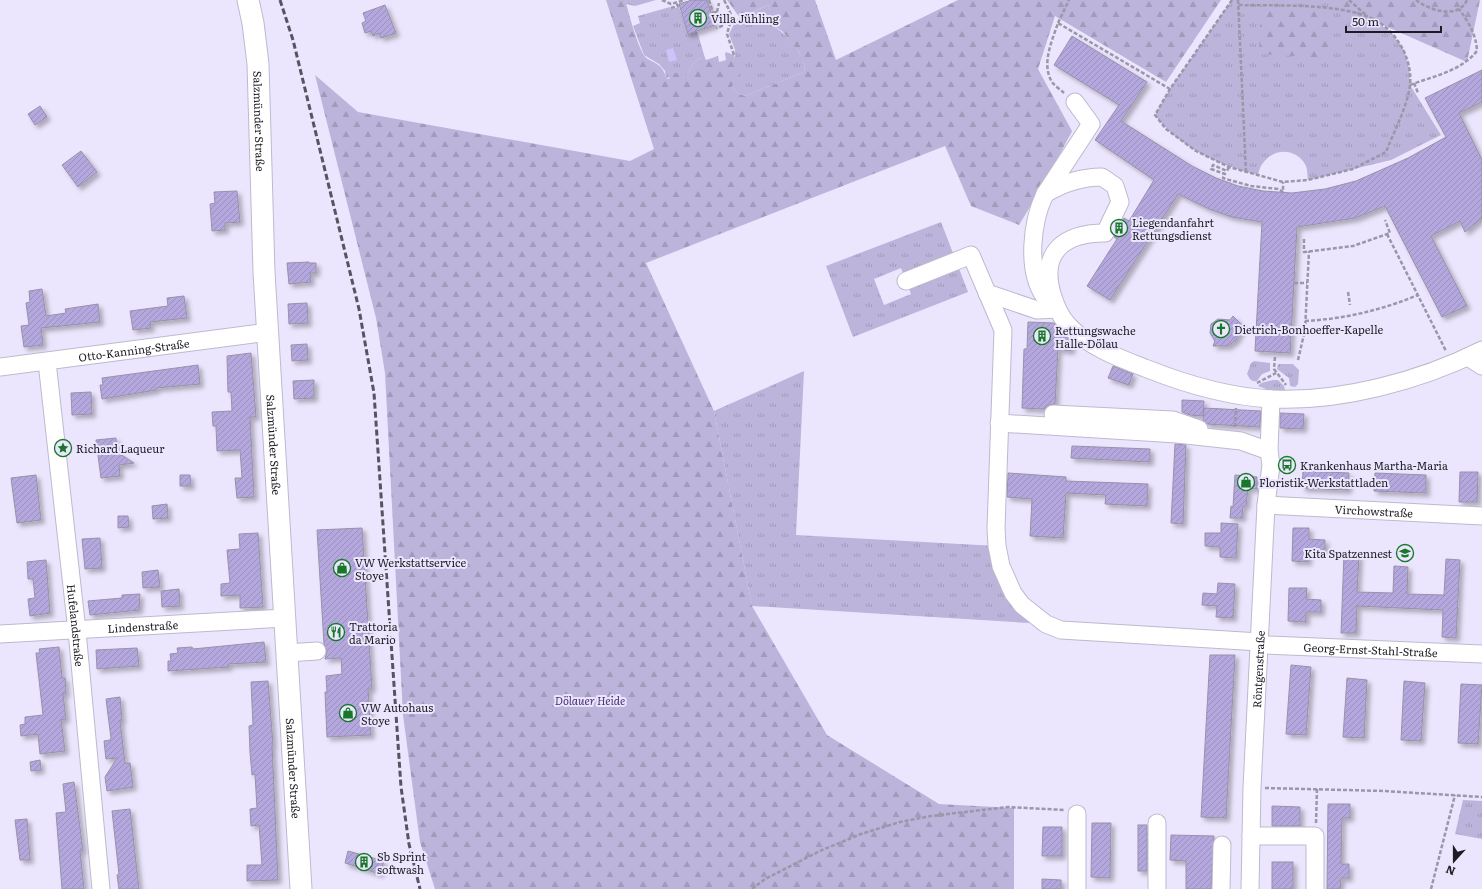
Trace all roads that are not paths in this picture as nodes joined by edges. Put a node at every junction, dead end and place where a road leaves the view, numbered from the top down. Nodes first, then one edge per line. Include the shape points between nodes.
1 (248, 0) edge
2 (1075, 102) road end
3 (1045, 194) junction
4 (906, 282) dead end
5 (987, 293) junction
6 (1057, 309) junction
7 (1036, 310) junction
8 (1003, 330) junction
9 (268, 332) junction
10 (1475, 353) edge
11 (47, 362) junction
12 (1482, 366) edge
13 (0, 367) edge
14 (1271, 399) junction
15 (1000, 417) junction
16 (1269, 450) junction
17 (1266, 505) junction
18 (1482, 516) edge
19 (285, 618) junction
20 (77, 631) junction
21 (0, 634) edge
22 (1260, 642) junction
23 (317, 651) dead end
24 (287, 653) junction
25 (1482, 654) edge
26 (1077, 814) road end
27 (1157, 823) dead end
28 (1251, 836) junction
29 (1222, 845) dead end
30 (101, 889) edge
31 (301, 889) edge
32 (1077, 889) edge
33 (1157, 889) edge
34 (1221, 889) edge
35 (1250, 889) edge
36 (1315, 889) edge

1 - 9 main road, Salzmünder Straße via 258,64
2 - 3 street via 1091,124
3 - 6 street via 1033,237 1034,266 1040,291
3 - 6 street via 1057,186 1084,177 1102,176 1115,186 1120,202 1105,234 1089,233 1078,236 1056,250 1048,272
4 - 5 street via 971,255
5 - 7 street
5 - 8 street
6 - 7 street
6 - 14 street via 1070,327 1104,350 1202,388
7 - 8 street via 1014,312
8 - 15 street, Georg-Ernst-Stahl-Straße
9 - 11 street, Otto-Kanning-Straße
9 - 19 main road, Salzmünder Straße
10 - 12 street
10 - 14 street via 1423,375 1373,390
11 - 13 street, Otto-Kanning-Straße
11 - 20 street, Hufelandstraße
14 - 16 street, Röntgenstraße
15 - 16 street via 1175,427 1241,441
15 - 22 street, Georg-Ernst-Stahl-Straße via 997,546 1006,580 1013,593 1032,614 1061,630
16 - 17 street, Röntgenstraße via 1271,465
17 - 18 street, Virchowstraße
17 - 22 street, Röntgenstraße
19 - 20 street, Lindenstraße
19 - 24 main road, Salzmünder Straße
20 - 21 street, Lindenstraße
20 - 30 street, Hufelandstraße
22 - 25 street, Georg-Ernst-Stahl-Straße via 1267,645
22 - 28 street, Röntgenstraße
23 - 24 street
24 - 31 main road, Salzmünder Straße
26 - 32 street
27 - 33 street
28 - 35 street, Röntgenstraße
28 - 36 street via 1315,836
29 - 34 street

